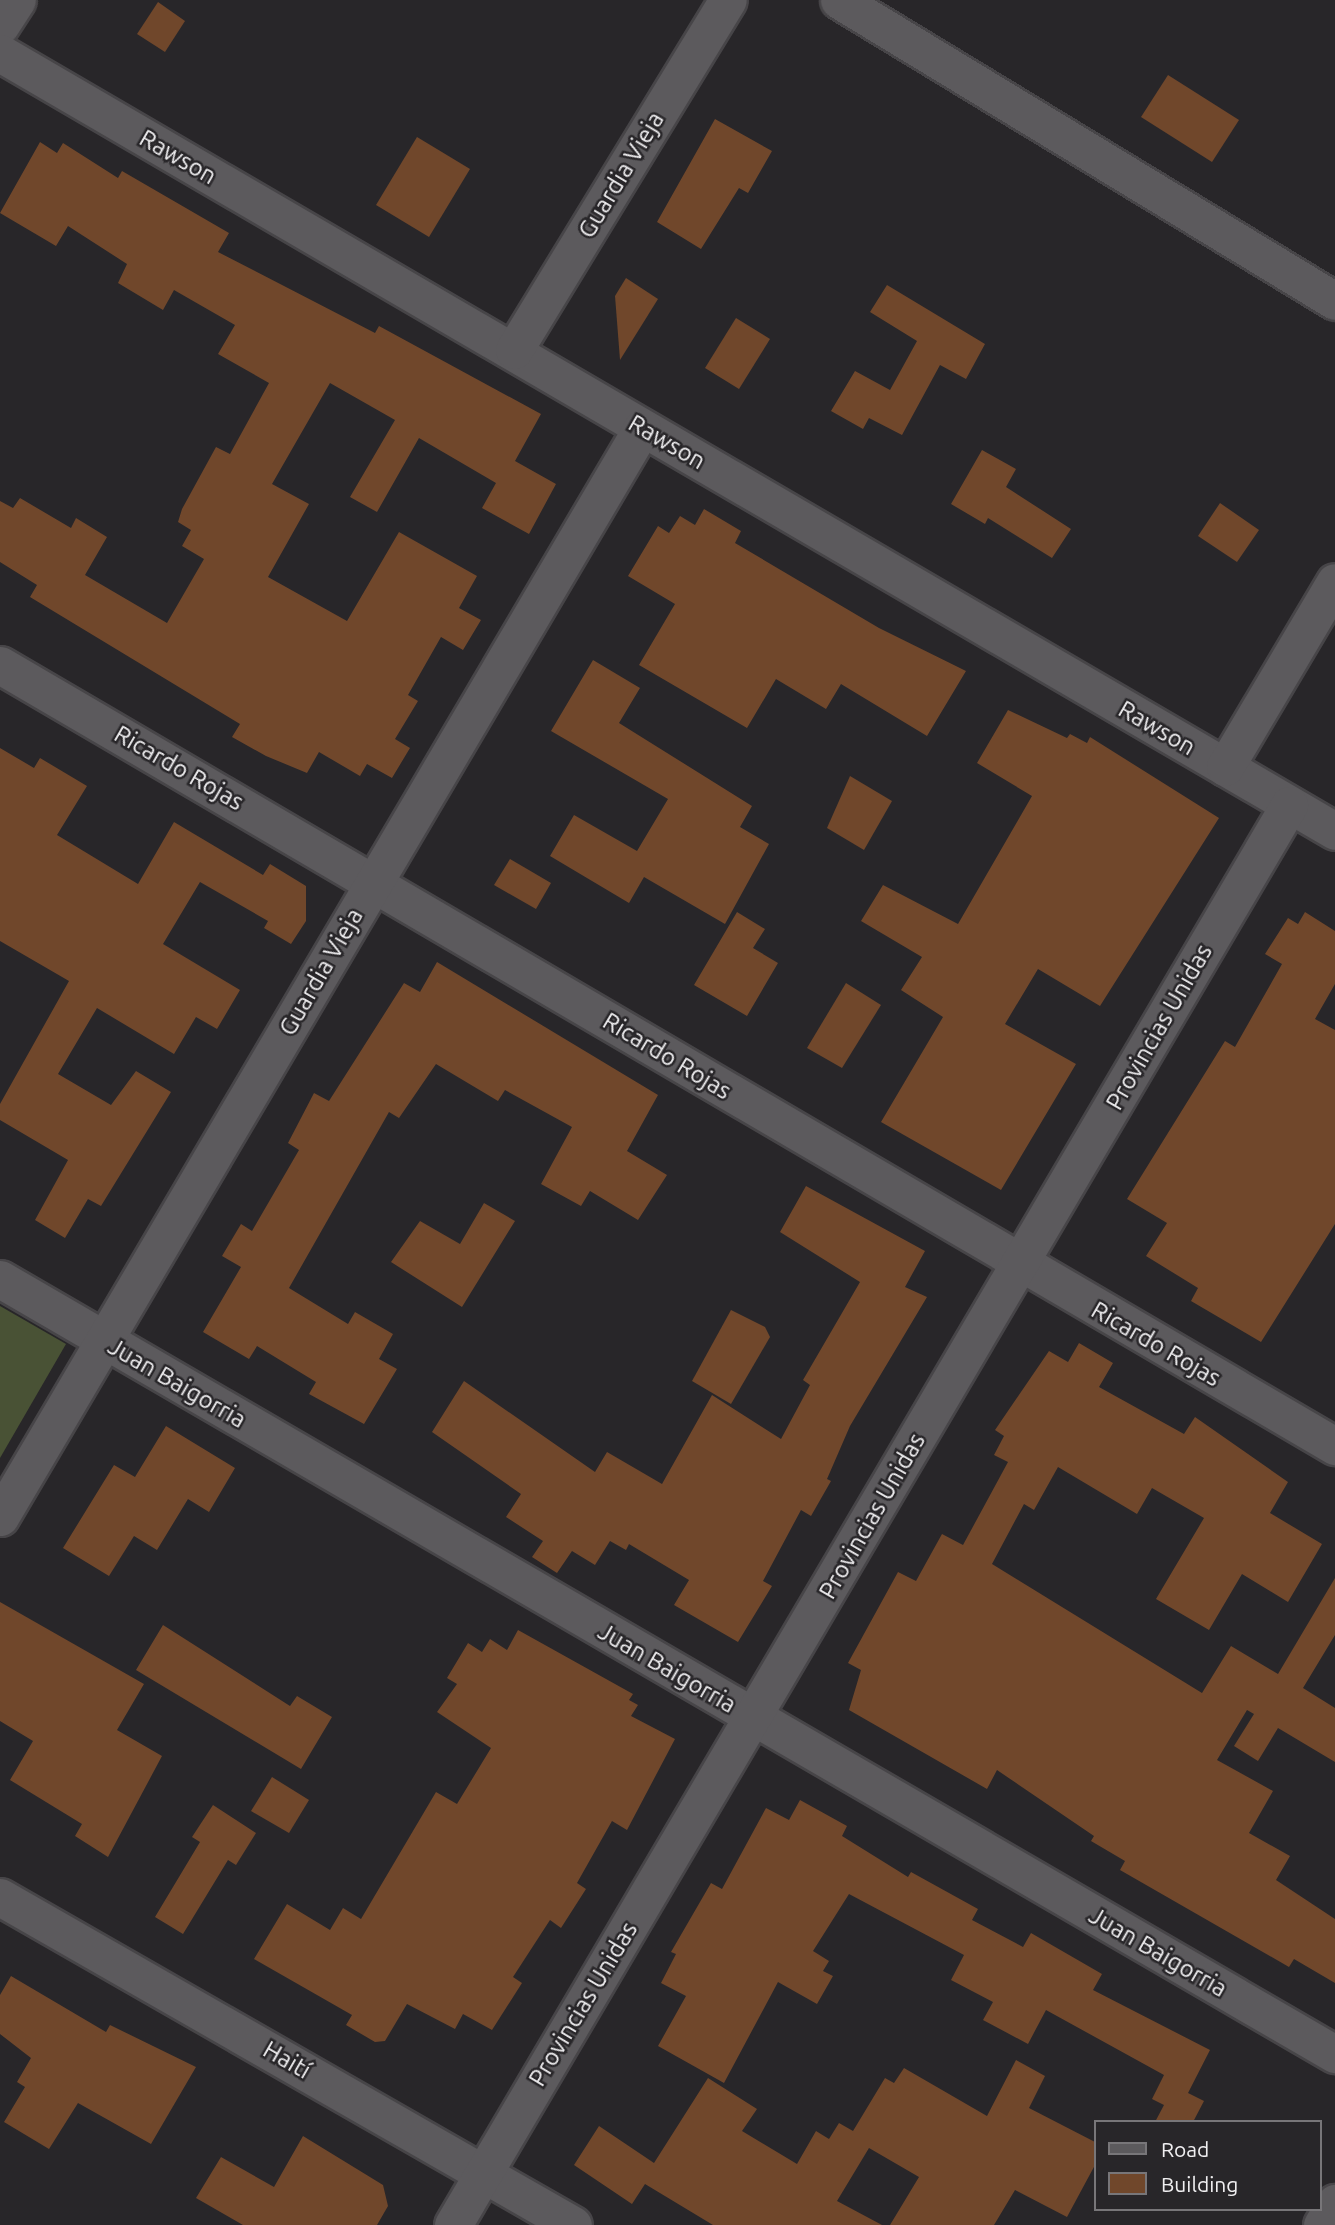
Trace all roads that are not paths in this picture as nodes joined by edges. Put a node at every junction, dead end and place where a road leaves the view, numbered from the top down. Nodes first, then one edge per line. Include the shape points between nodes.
1 (17, 0) edge
2 (728, 0) edge
3 (839, 0) edge
4 (0, 26) edge
5 (0, 53) edge
6 (1335, 301) edge
7 (514, 350) junction
8 (642, 428) junction
9 (1335, 582) edge
10 (0, 664) edge
11 (1225, 767) junction
12 (1289, 805) junction
13 (1335, 831) edge
14 (374, 880) junction
15 (1019, 1266) junction
16 (0, 1279) edge
17 (105, 1341) junction
18 (1335, 1446) edge
19 (0, 1517) edge
20 (753, 1718) junction
21 (0, 1897) edge
22 (1335, 2054) edge
23 (483, 2173) junction
24 (1335, 2203) edge
25 (453, 2225) edge
26 (573, 2225) edge
27 (1322, 2225) edge

1 - 4 street
2 - 7 street, Guardia Vieja
3 - 6 street
5 - 7 street, Rawson
7 - 8 street, Rawson
8 - 11 street, Rawson
8 - 14 street, Guardia Vieja
9 - 11 street
10 - 14 street, Ricardo Rojas
11 - 12 street, Rawson
12 - 13 street, Rawson
12 - 15 street, Provincias Unidas
14 - 15 street, Ricardo Rojas
14 - 17 street, Guardia Vieja
15 - 18 street, Ricardo Rojas
15 - 20 street, Provincias Unidas
16 - 17 street, Juan Baigorria
17 - 19 street, Guardia Vieja
17 - 20 street, Juan Baigorria
20 - 22 street, Juan Baigorria
20 - 23 street, Provincias Unidas
21 - 23 street, Haití
23 - 25 street, Provincias Unidas
23 - 26 street, Haití
24 - 27 street

